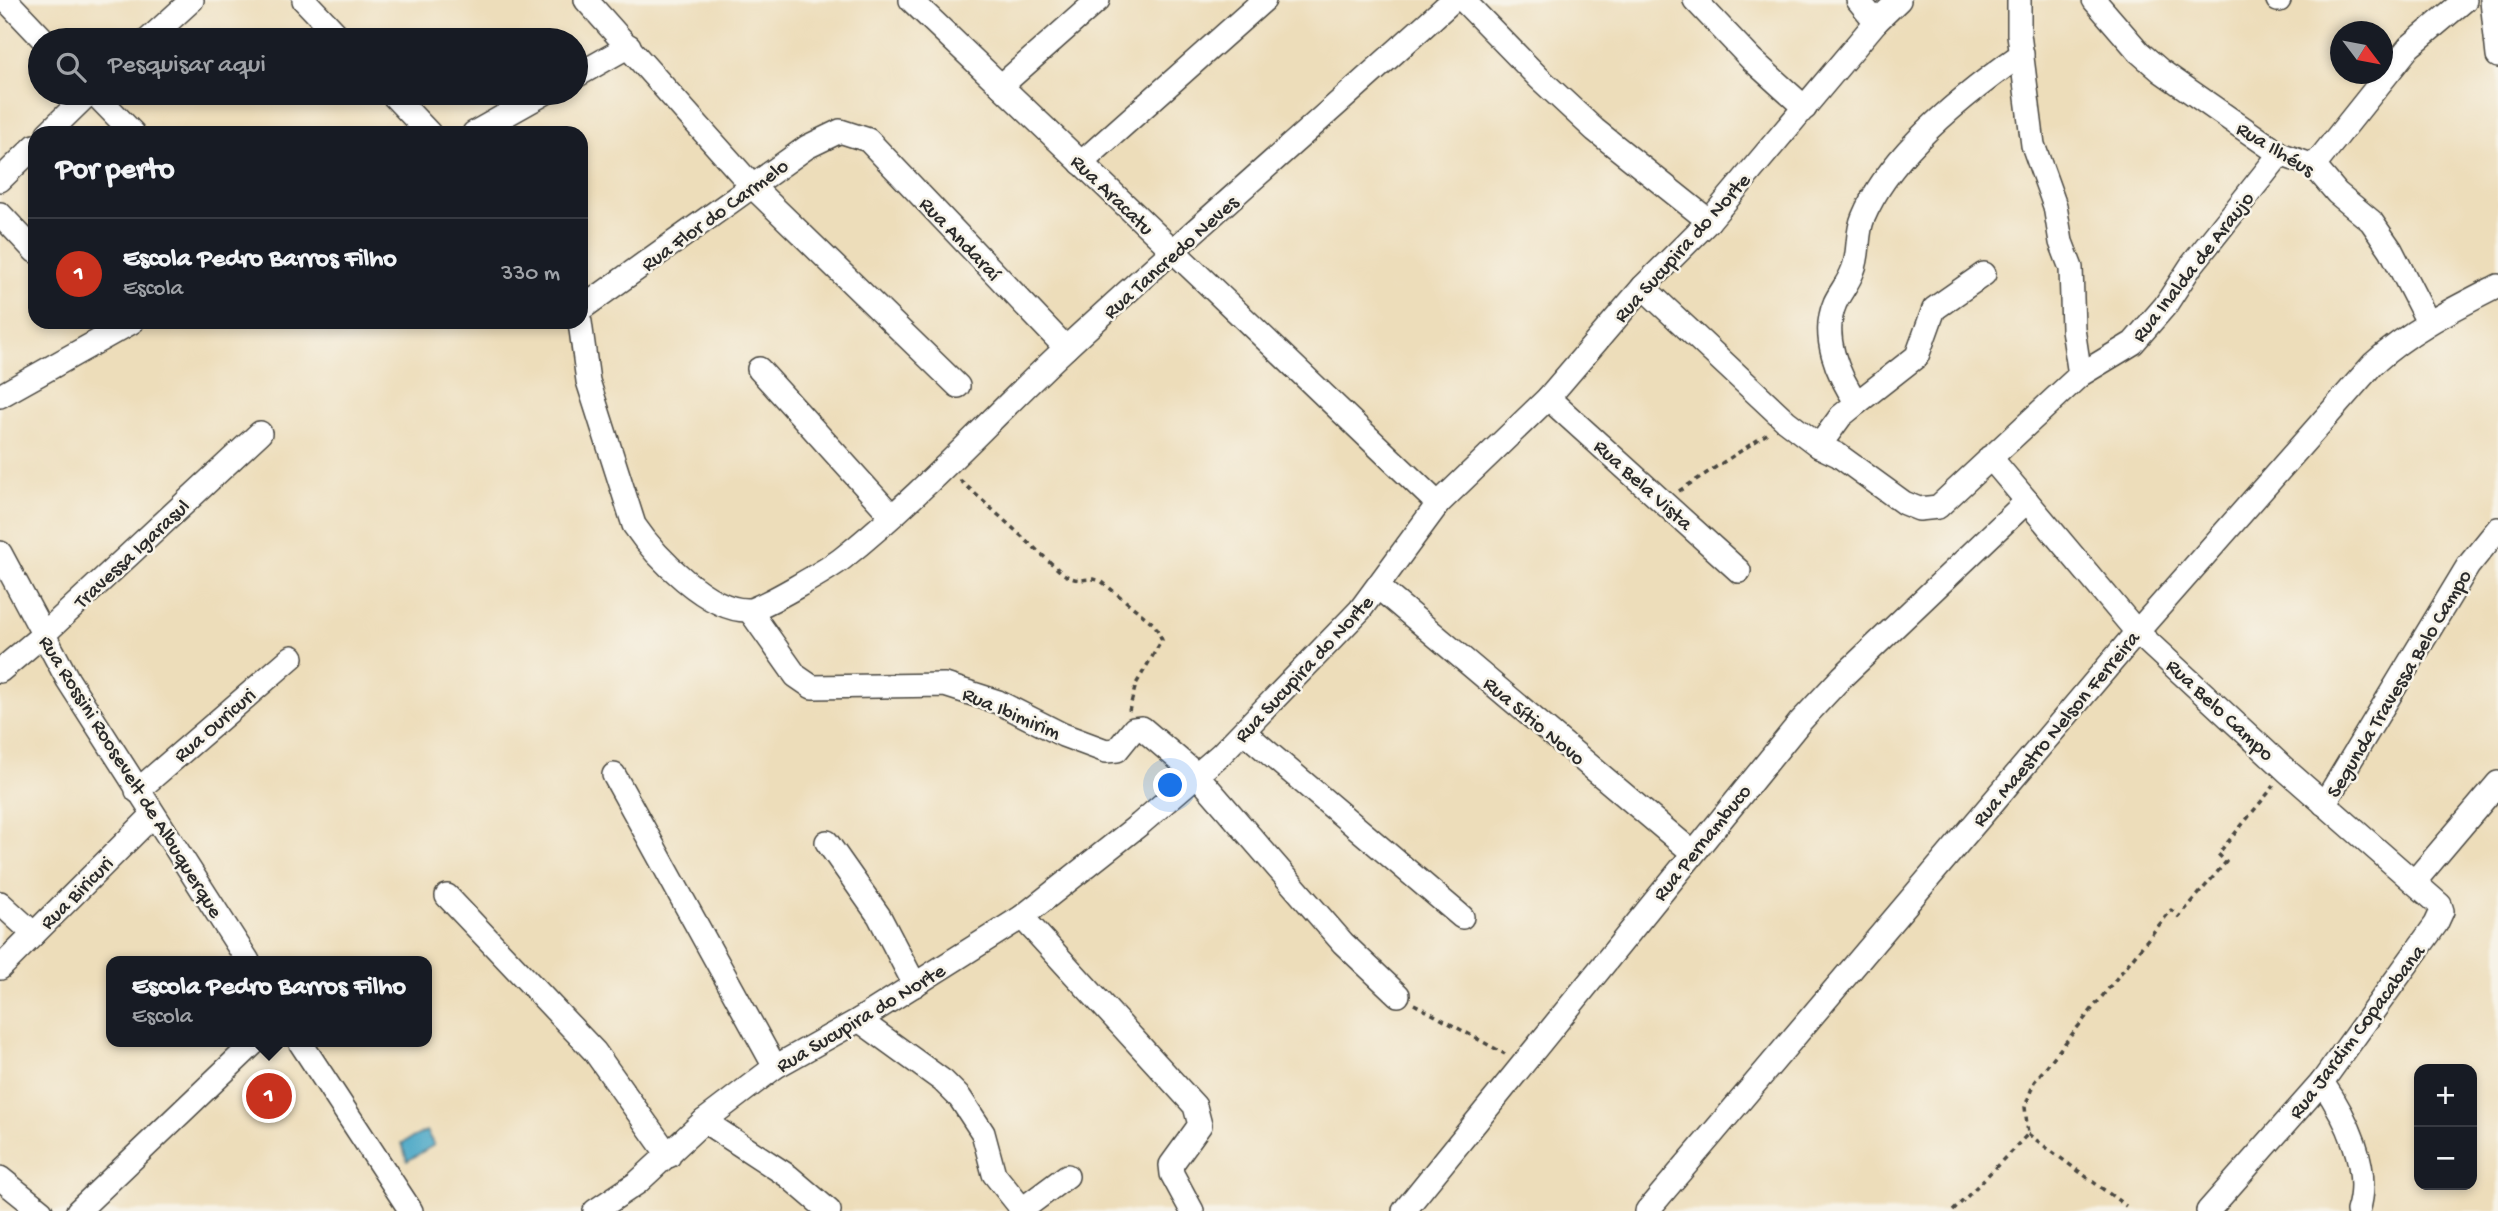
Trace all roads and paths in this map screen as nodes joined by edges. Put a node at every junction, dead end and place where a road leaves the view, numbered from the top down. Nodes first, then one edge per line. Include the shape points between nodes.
1 (6, 0) edge
2 (192, 0) edge
3 (304, 0) edge
4 (586, 0) edge
5 (911, 0) edge
6 (1098, 0) edge
7 (1264, 0) edge
8 (1453, 0) edge
9 (1463, 0) edge
10 (1695, 0) edge
11 (1858, 0) edge
12 (1899, 0) edge
13 (2019, 0) edge
14 (2095, 0) edge
15 (2465, 0) edge
16 (2492, 0) edge
17 (1876, 22) junction
18 (33, 28) edge
19 (161, 28) edge
20 (331, 28) edge
21 (629, 46) junction
22 (2022, 54) junction
23 (2498, 56) edge
24 (588, 69) edge
25 (1001, 86) junction
26 (79, 105) edge
27 (104, 105) edge
28 (402, 105) edge
29 (524, 105) edge
30 (1805, 108) junction
31 (56, 126) edge
32 (126, 126) edge
33 (422, 126) edge
34 (486, 126) edge
35 (851, 134) joint
36 (28, 153) edge
37 (2280, 154) junction
38 (1081, 163) junction
39 (2314, 166) junction
40 (0, 180) edge
41 (753, 187) junction
42 (0, 214) edge
43 (1709, 221) junction
44 (28, 244) edge
45 (1174, 253) junction
46 (1984, 274) dead end
47 (2498, 286) edge
48 (1643, 287) junction
49 (588, 304) edge
50 (2428, 322) junction
51 (111, 329) edge
52 (581, 329) edge
53 (1066, 348) junction
54 (759, 369) dead end
55 (2080, 375) junction
56 (958, 386) dead end
57 (0, 396) edge
58 (1548, 398) junction
59 (1857, 403) junction
60 (1786, 421) junction
61 (260, 433) dead end
62 (1819, 446) junction
63 (1990, 457) junction
64 (943, 465) junction
65 (1664, 500) junction
66 (2027, 501) junction
67 (1438, 504) junction
68 (891, 515) junction
69 (2498, 529) edge
70 (0, 553) edge
71 (1740, 571) dead end
72 (1378, 587) junction
73 (748, 610) junction
74 (2137, 632) junction
75 (44, 634) junction
76 (292, 657) dead end
77 (0, 671) edge
78 (1244, 732) junction
79 (1130, 734) junction
80 (2287, 771) junction
81 (614, 775) dead end
82 (1197, 775) junction
83 (2498, 783) edge
84 (137, 791) junction
85 (2325, 804) junction
86 (152, 816) junction
87 (827, 842) dead end
88 (1692, 852) junction
89 (2415, 881) junction
90 (447, 896) dead end
91 (0, 903) edge
92 (2442, 911) joint
93 (1462, 917) dead end
94 (1022, 918) junction
95 (34, 934) junction
96 (244, 956) edge
97 (0, 968) edge
98 (915, 985) junction
99 (1398, 995) joint
100 (859, 1020) junction
101 (250, 1047) edge
102 (303, 1047) edge
103 (1523, 1064) junction
104 (775, 1068) junction
105 (2322, 1082) junction
106 (704, 1121) junction
107 (2028, 1134) junction
108 (669, 1156) junction
109 (1067, 1177) dead end
110 (0, 1178) edge
111 (2126, 1206) dead end
112 (1021, 1210) edge
113 (41, 1211) edge
114 (78, 1211) edge
115 (411, 1211) edge
116 (595, 1211) edge
117 (830, 1211) edge
118 (1192, 1211) edge
119 (1404, 1211) edge
120 (1647, 1211) edge
121 (1953, 1211) edge
122 (2208, 1211) edge
123 (2358, 1211) edge

1 - 18 street
2 - 19 street
3 - 20 street
4 - 21 street
5 - 25 street, Rua Aracatu
6 - 25 street
7 - 38 street
8 - 45 street, Rua Tancredo Neves
9 - 43 street via 1595,130
10 - 30 street
11 - 17 street
12 - 17 street, Rua Sucupira do Norte
13 - 22 street
14 - 37 street, Rua Ilhéus via 2161,71
15 - 39 street via 2409,47
16 - 23 street
17 - 30 street, Rua Sucupira do Norte
21 - 24 street
21 - 41 street
22 - 55 street via 2033,145 2071,268
22 - 59 street via 1975,86 1908,152 1871,201 1862,221 1854,270 1829,322 1829,341
25 - 38 street, Rua Aracatu
26 - 31 street
27 - 32 street
28 - 33 street
29 - 34 street
30 - 43 street, Rua Sucupira do Norte
35 - 41 street, Rua Flor do Carmelo via 827,135
35 - 53 street, Rua Andaraí via 868,140
36 - 40 street
37 - 39 street, Rua Ilhéus
37 - 55 street, Rua Inalda de Araujo via 2133,343
38 - 45 street, Rua Aracatu
39 - 50 street, Rua Ilhéus via 2381,234
41 - 49 street, Rua Flor do Carmelo
41 - 56 street
42 - 44 street
43 - 48 street, Rua Sucupira do Norte
45 - 53 street, Rua Tancredo Neves
45 - 67 street, Rua Aracatu
46 - 59 street via 1934,309 1917,356
47 - 50 street, Rua Maestro Nelson Ferreira
48 - 58 street, Rua Sucupira do Norte
48 - 60 street
50 - 74 street, Rua Maestro Nelson Ferreira via 2373,364
51 - 57 street
52 - 73 street via 588,382 635,525 646,543 706,595
53 - 64 street, Rua Tancredo Neves
54 - 68 street
55 - 63 street, Rua Inalda de Araujo
58 - 65 street, Rua Bela Vista
58 - 67 street, Rua Sucupira do Norte
59 - 62 street
60 - 62 street
60 - 65 path
61 - 75 street, Travessa Igarasul
62 - 63 street, Rua Inalda de Araujo via 1919,509 1938,507
63 - 66 street, Rua Belo Campo
64 - 68 street, Rua Tancredo Neves
64 - 79 path via 1062,573 1080,582 1101,581 1161,633 1159,649 1136,684
65 - 71 street, Rua Bela Vista
66 - 74 street, Rua Belo Campo
66 - 88 street, Rua Pernambuco via 1842,677
67 - 72 street, Rua Sucupira do Norte
68 - 73 street, Rua Tancredo Neves via 842,559
69 - 85 street, Segunda Travessa Belo Campo via 2468,566
70 - 75 street, Rua Rossini Roosevelt de Albuquerque
72 - 78 street, Rua Sucupira do Norte via 1323,652
72 - 88 street, Rua Sítio Novo
73 - 79 street, Rua Ibimirim via 796,676 812,687 945,685 998,702 1106,751 1117,750
74 - 80 street, Rua Belo Campo
74 - 120 street, Rua Maestro Nelson Ferreira
75 - 77 street, Travessa Igarasul
75 - 84 street, Rua Rossini Roosevelt de Albuquerque
76 - 84 street, Rua Ouricuri
78 - 82 street, Rua Sucupira do Norte
78 - 93 street
79 - 82 street via 1142,728
80 - 85 street, Rua Belo Campo
80 - 107 path via 2217,854 2226,862 2179,916 2171,910 2034,1082 2025,1107
81 - 104 street
82 - 94 street, Rua Sucupira do Norte
82 - 99 street via 1343,943
83 - 89 street
84 - 86 street, Rua Rossini Roosevelt de Albuquerque
85 - 89 street, Rua Belo Campo
86 - 95 street, Rua Biricuri
86 - 96 street, Rua Rossini Roosevelt de Albuquerque
87 - 98 street via 879,916
88 - 103 street, Rua Pernambuco
89 - 92 street, Rua Belo Campo via 2436,899
90 - 108 street via 595,1052
91 - 95 street
92 - 105 street, Rua Jardim Copacabana
94 - 98 street, Rua Sucupira do Norte
94 - 118 street via 1195,1106 1200,1125 1172,1161 1172,1174
95 - 97 street, Rua Biricuri
98 - 100 street, Rua Sucupira do Norte
99 - 103 path
100 - 104 street, Rua Sucupira do Norte
100 - 112 street via 960,1098 983,1133 994,1174
101 - 114 street
102 - 115 street
103 - 119 street, Rua Pernambuco
104 - 106 street, Rua Sucupira do Norte
105 - 122 street, Rua Jardim Copacabana
105 - 123 street via 2360,1164
106 - 108 street, Rua Sucupira do Norte
106 - 117 street via 796,1181
107 - 111 path
107 - 121 path
108 - 116 street, Rua Sucupira do Norte
109 - 112 street
110 - 113 street

